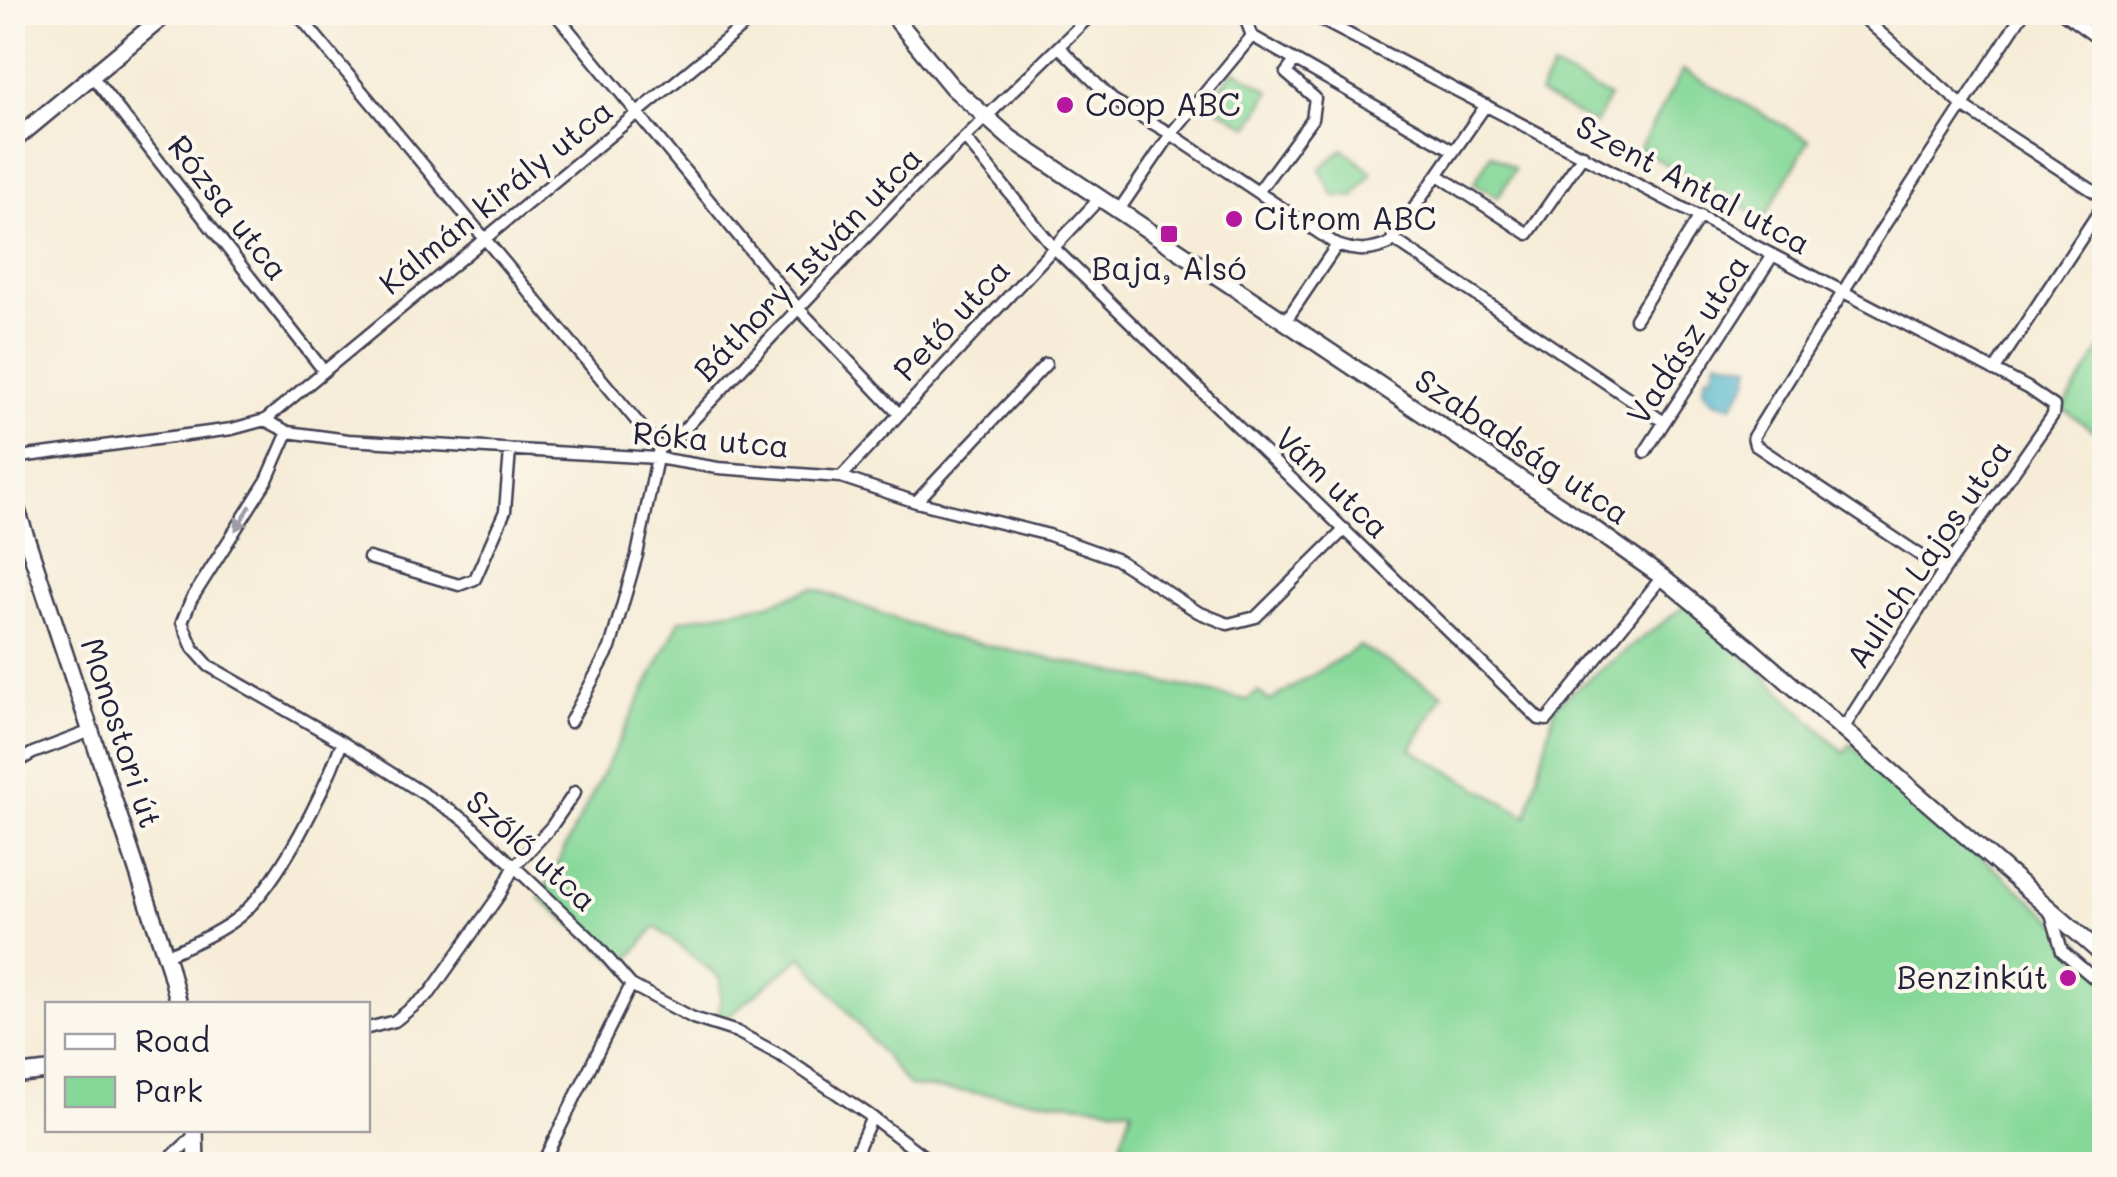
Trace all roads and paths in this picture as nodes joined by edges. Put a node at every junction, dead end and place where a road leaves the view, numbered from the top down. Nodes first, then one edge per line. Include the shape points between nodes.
1 (170, 12) edge
2 (296, 12) edge
3 (554, 12) edge
4 (760, 12) edge
5 (890, 12) edge
6 (1094, 12) edge
7 (1243, 12) edge
8 (1306, 12) edge
9 (1857, 12) edge
10 (2024, 12) edge
11 (2060, 12) edge
12 (1252, 36) junction
13 (2104, 44) edge
14 (1060, 48) junction
15 (1295, 60) junction
16 (92, 76) junction
17 (1486, 105) junction
18 (1964, 107) junction
19 (637, 114) junction
20 (986, 120) junction
21 (1171, 134) junction
22 (965, 138) junction
23 (12, 142) edge
24 (1454, 152) junction
25 (1583, 155) junction
26 (1438, 176) junction
27 (1258, 192) junction
28 (1100, 198) junction
29 (2104, 201) edge
30 (1118, 210) junction
31 (1700, 216) junction
32 (483, 239) junction
33 (1392, 239) junction
34 (1337, 245) junction
35 (1054, 248) junction
36 (1773, 255) junction
37 (1842, 292) junction
38 (798, 307) junction
39 (1635, 319) dead end
40 (1285, 322) junction
41 (1046, 364) dead end
42 (324, 371) junction
43 (1994, 371) junction
44 (2054, 406) joint
45 (899, 414) junction
46 (266, 420) junction
47 (1664, 422) junction
48 (288, 432) junction
49 (510, 451) junction
50 (1644, 452) dead end
51 (658, 453) junction
52 (12, 458) edge
53 (841, 477) junction
54 (12, 496) edge
55 (916, 502) junction
56 (1345, 529) junction
57 (369, 558) dead end
58 (1944, 572) junction
59 (1662, 577) junction
60 (570, 722) dead end
61 (1843, 730) junction
62 (91, 731) junction
63 (342, 742) junction
64 (12, 765) edge
65 (576, 792) dead end
66 (514, 867) junction
67 (2050, 908) junction
68 (166, 955) junction
69 (2104, 956) edge
70 (2104, 984) edge
71 (631, 985) junction
72 (176, 999) edge
73 (370, 1028) edge
74 (12, 1044) edge
75 (45, 1070) edge
76 (14, 1074) edge
77 (872, 1117) junction
78 (195, 1132) edge
79 (164, 1164) edge
80 (196, 1164) edge
81 (542, 1164) edge
82 (851, 1164) edge
83 (934, 1164) edge

1 - 16 main road
2 - 32 street
3 - 19 street
4 - 19 street, Kálmán király utca
5 - 20 main road, Szabadság utca
6 - 14 street, Báthory István utca
7 - 12 street
8 - 17 street, Szent Antal utca
9 - 18 street
10 - 18 street
11 - 13 street
12 - 15 street
12 - 21 street
14 - 20 street, Báthory István utca
14 - 21 street via 1113,100
15 - 24 street
15 - 27 street via 1286,73 1316,98 1312,118
16 - 23 main road
16 - 42 street, Rózsa utca
17 - 24 street
17 - 25 street, Szent Antal utca
18 - 29 street
18 - 37 street
19 - 32 street, Kálmán király utca
19 - 38 street
20 - 22 street, Báthory István utca
20 - 28 main road, Szabadság utca
21 - 27 street
21 - 30 street
22 - 35 street, Vám utca
22 - 38 street, Báthory István utca
24 - 26 street
25 - 26 street via 1528,234
25 - 31 street, Szent Antal utca
26 - 33 street
27 - 34 street
28 - 30 main road, Szabadság utca
28 - 35 street, Pető utca
29 - 43 street
30 - 40 main road, Szabadság utca
31 - 36 street, Szent Antal utca
31 - 39 street
32 - 42 street, Kálmán király utca
32 - 51 street
33 - 34 street via 1372,251
33 - 47 street
34 - 40 street
35 - 45 street, Pető utca
35 - 56 street, Vám utca
36 - 37 street, Szent Antal utca
36 - 47 street, Vadász utca
37 - 43 street, Szent Antal utca
37 - 58 street via 1754,437 1756,444
38 - 45 street
38 - 51 street, Báthory István utca
40 - 59 main road, Szabadság utca
41 - 55 street
42 - 46 street, Kálmán király utca
43 - 44 street, Szent Antal utca
44 - 58 street, Aulich Lajos utca
45 - 53 street, Pető utca
46 - 48 street, Róka utca
46 - 52 street
47 - 50 street, Vadász utca
48 - 49 street, Róka utca
48 -> 63 street, Szőlő utca via 267,480 182,622 210,666
49 - 51 street, Róka utca
49 - 57 street via 505,511 475,579 458,585
51 - 53 street, Róka utca via 718,468
51 - 60 street via 610,648
53 - 55 street, Róka utca
54 - 62 main road, Monostori út
55 - 56 street, Róka utca via 1116,560 1228,624 1256,617
56 - 59 street, Vám utca via 1538,719 1547,720
58 - 61 street, Aulich Lajos utca
59 - 61 main road, Szabadság utca
61 - 67 main road, Szabadság utca
62 - 64 street
62 - 68 main road, Monostori út
63 - 66 street, Szőlő utca via 465,820
63 - 68 street via 324,792 259,898 219,930
65 - 66 street
66 - 71 street, Szőlő utca
66 - 73 street via 430,993 396,1021
67 - 69 main road, Szabadság utca
67 - 70 street via 2062,951
68 - 72 main road, Monostori út
71 - 77 street, Szőlő utca via 780,1055
71 - 81 street
74 - 76 street
75 - 76 main road
77 - 82 street
77 - 83 street, Szőlő utca
78 - 79 street
78 - 80 main road

